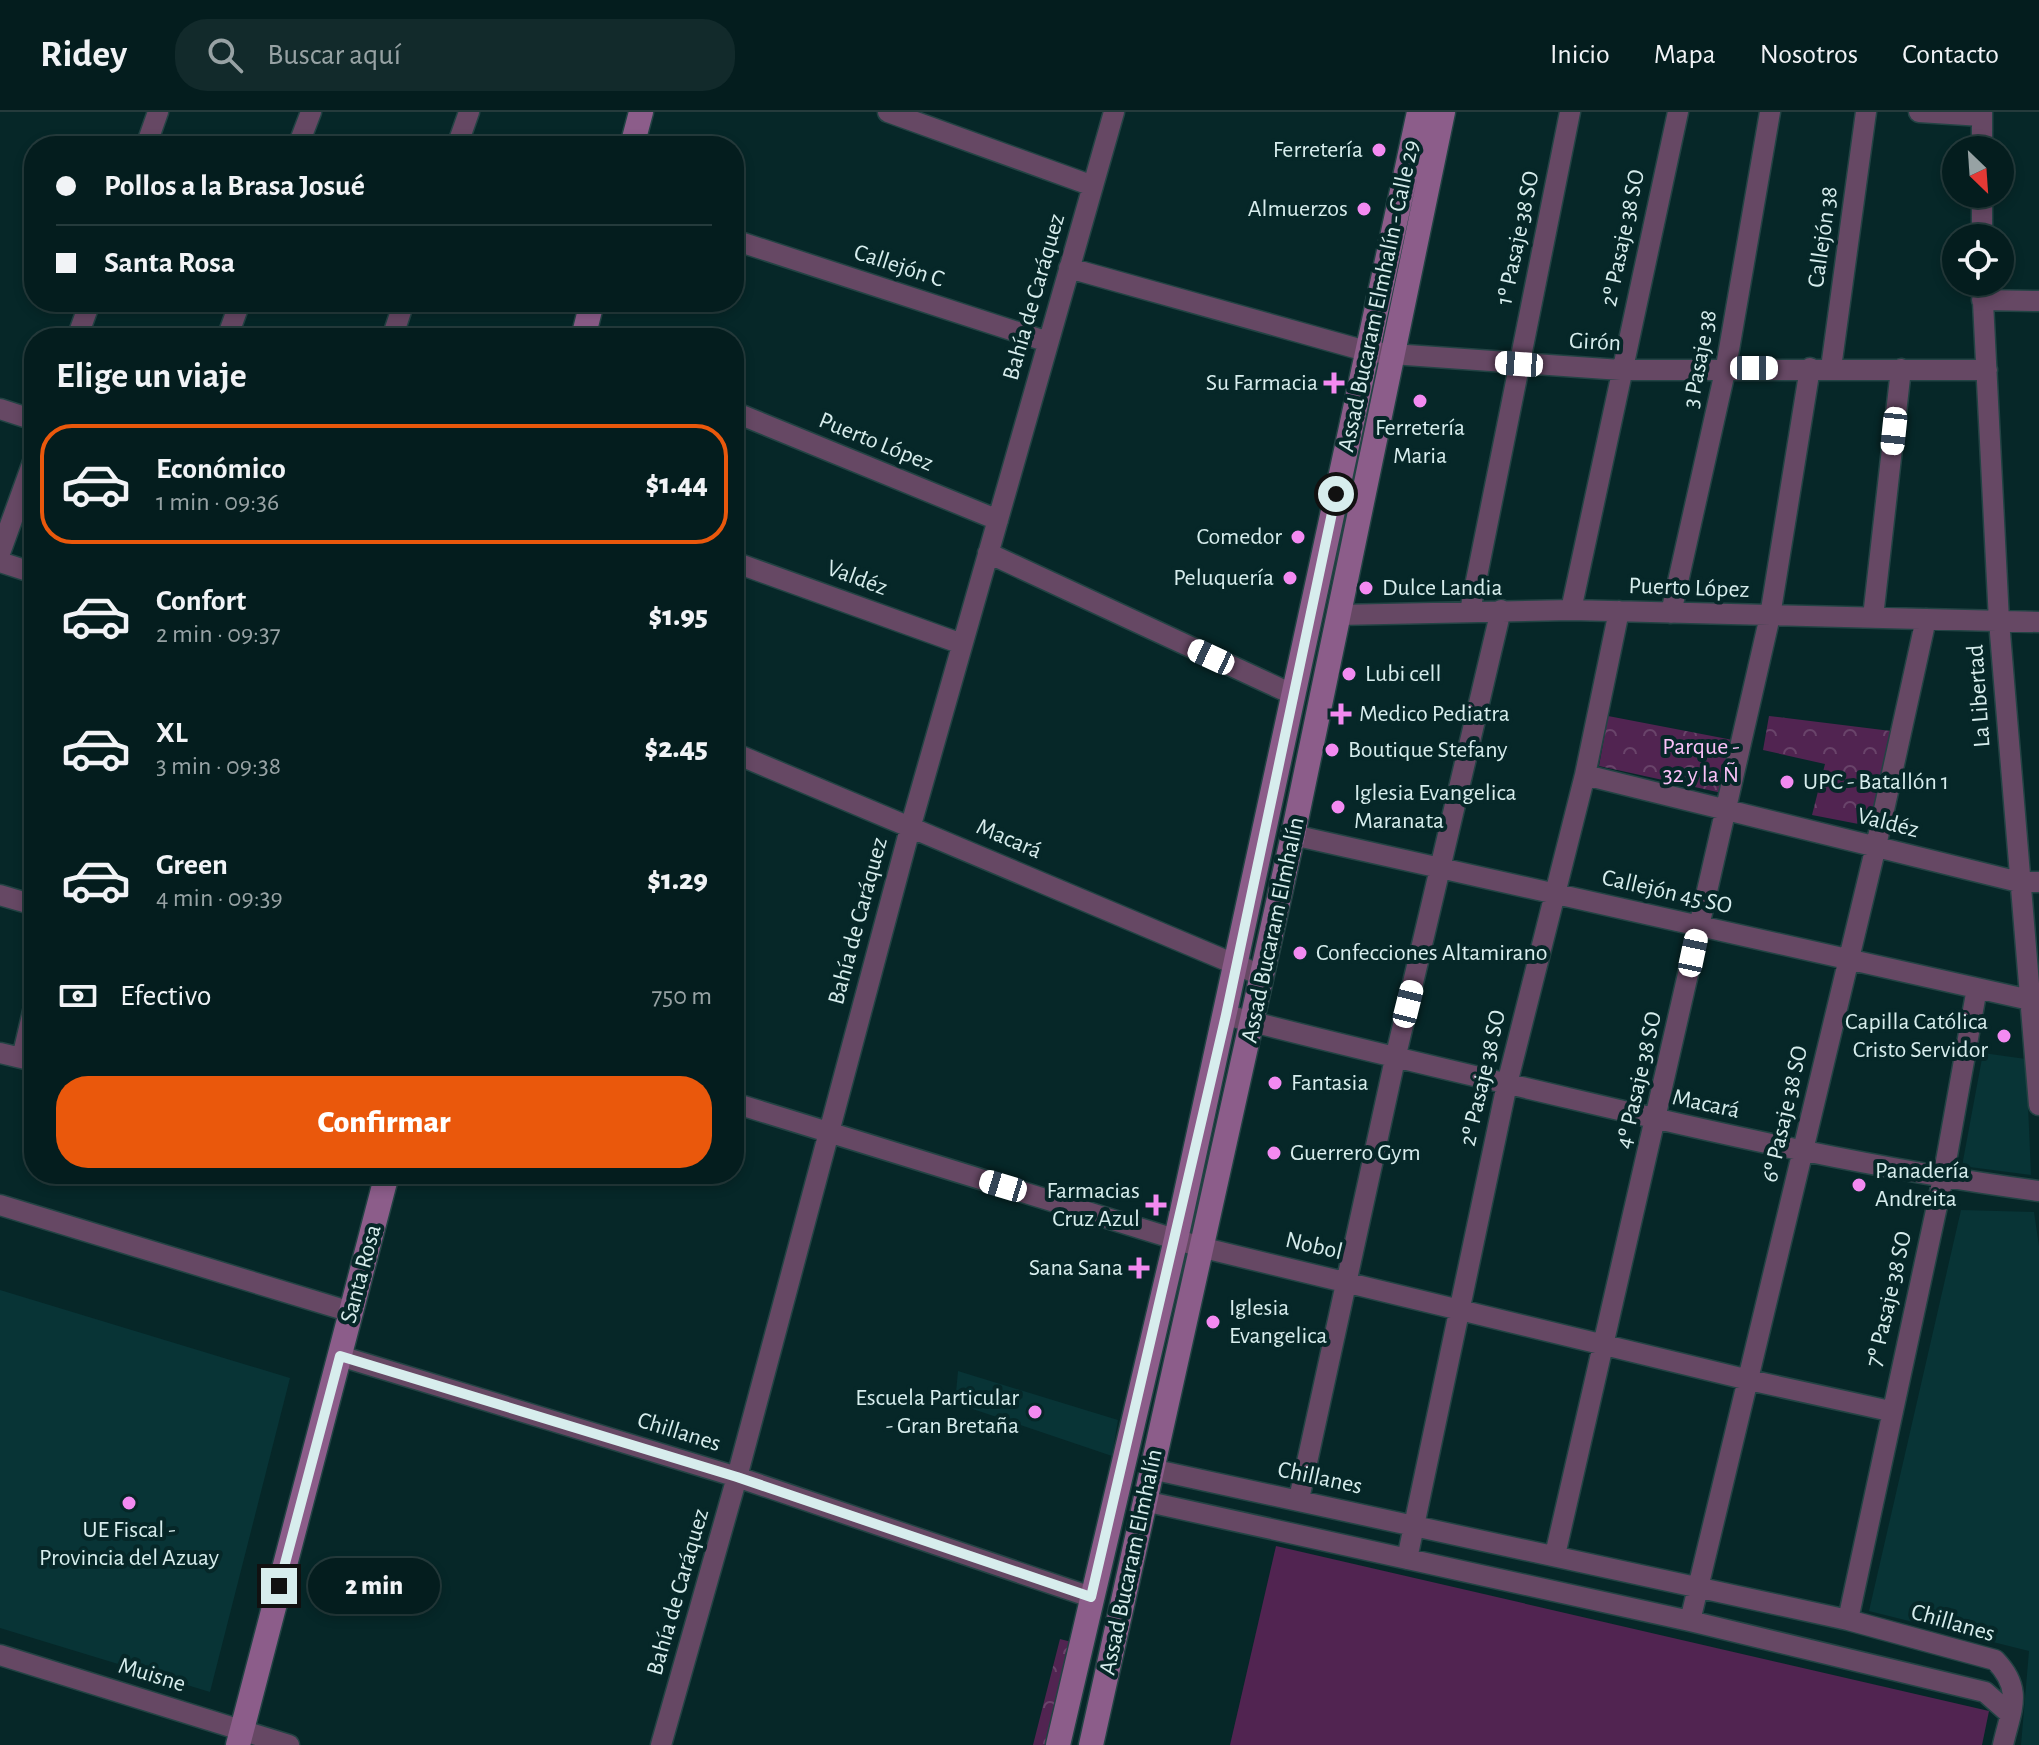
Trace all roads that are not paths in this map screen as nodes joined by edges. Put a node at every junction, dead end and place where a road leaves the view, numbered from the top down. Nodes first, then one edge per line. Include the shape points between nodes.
1 (158, 112) edge
2 (311, 112) edge
3 (469, 112) edge
4 (641, 112) edge
5 (888, 112) edge
6 (1114, 112) edge
7 (1419, 112) edge
8 (1443, 112) edge
9 (1570, 112) edge
10 (1678, 112) edge
11 (1770, 112) edge
12 (1866, 112) edge
13 (1919, 112) edge
14 (1982, 114) edge
15 (150, 136) edge
16 (302, 136) edge
17 (461, 136) edge
18 (635, 136) edge
19 (1982, 136) edge
20 (1093, 186) junction
21 (744, 243) edge
22 (1069, 268) junction
23 (1982, 296) edge
24 (2010, 296) edge
25 (2039, 301) edge
26 (1048, 342) junction
27 (1366, 351) junction
28 (1392, 354) junction
29 (1519, 364) junction
30 (1726, 367) junction
31 (1821, 368) junction
32 (1901, 369) junction
33 (1621, 370) junction
34 (1987, 370) junction
35 (0, 409) edge
36 (744, 416) edge
37 (24, 417) edge
38 (24, 487) edge
39 (998, 520) junction
40 (0, 553) edge
41 (988, 553) junction
42 (0, 562) edge
43 (744, 566) edge
44 (24, 570) edge
45 (1501, 610) junction
46 (1571, 610) junction
47 (1470, 611) junction
48 (1619, 611) junction
49 (1671, 613) junction
50 (1338, 615) junction
51 (1770, 616) junction
52 (1873, 617) junction
53 (1926, 619) junction
54 (1999, 621) junction
55 (2039, 622) edge
56 (962, 644) junction
57 (1294, 695) junction
58 (744, 757) edge
59 (1585, 775) junction
60 (1725, 809) junction
61 (911, 825) junction
62 (1293, 835) junction
63 (1876, 846) junction
64 (1441, 868) junction
65 (2029, 882) edge
66 (1554, 893) junction
67 (0, 895) edge
68 (24, 902) edge
69 (1699, 926) junction
70 (1846, 958) junction
71 (1236, 965) junction
72 (1263, 976) junction
73 (1977, 988) junction
74 (2030, 1000) junction
75 (1226, 1015) junction
76 (1253, 1022) junction
77 (0, 1053) edge
78 (24, 1059) edge
79 (1395, 1059) junction
80 (1507, 1084) junction
81 (2039, 1105) edge
82 (744, 1106) edge
83 (1658, 1119) junction
84 (829, 1133) junction
85 (1804, 1152) junction
86 (1943, 1178) junction
87 (384, 1184) edge
88 (2039, 1191) edge
89 (0, 1205) edge
90 (1176, 1239) junction
91 (1204, 1248) junction
92 (1347, 1280) junction
93 (1459, 1307) junction
94 (351, 1312) junction
95 (1602, 1344) junction
96 (340, 1356) junction
97 (1749, 1380) junction
98 (1890, 1411) junction
99 (1151, 1469) junction
100 (737, 1477) junction
101 (1299, 1499) junction
102 (1144, 1501) junction
103 (1415, 1526) junction
104 (1555, 1555) junction
105 (1407, 1559) junction
106 (1697, 1589) junction
107 (1091, 1597) junction
108 (1848, 1620) junction
109 (1690, 1621) junction
110 (0, 1655) edge
111 (2010, 1714) junction
112 (240, 1738) edge
113 (289, 1745) edge
114 (661, 1745) edge
115 (1058, 1745) edge
116 (1091, 1745) edge
117 (2003, 1745) edge

1 - 15 street
2 - 16 street
3 - 17 street
4 - 18 main road
5 - 20 street
6 - 20 street, Bahía de Caráquez
7 - 27 main road, Assad Bucaram Elmhalín - Calle 29
8 - 28 main road, Assad Bucaram Elmhalín
9 - 29 street, 1º Pasaje 38 SO
10 - 33 street, 2º Pasaje 38 SO
11 - 30 street, 3 Pasaje 38
12 - 31 street, Callejón 38
13 - 14 street
14 - 19 street
20 - 22 street, Bahía de Caráquez
21 - 26 street, Callejón C
22 - 26 street, Bahía de Caráquez
22 - 27 street, Girón
23 - 34 street, La Libertad
24 - 25 street
26 - 39 street, Bahía de Caráquez
27 - 28 street, Girón
27 - 57 main road, Assad Bucaram Elmhalín - Calle 29
28 - 29 street, Girón
28 - 50 main road, Assad Bucaram Elmhalín
29 - 33 street, Girón
29 - 47 street, 1º Pasaje 38 SO
30 - 31 street, Girón
30 - 33 street, Girón
30 - 49 street, 3 Pasaje 38
31 - 32 street, Girón
31 - 51 street, Callejón 38
32 - 34 street, Girón
32 - 52 street
33 - 46 street, 2º Pasaje 38 SO
34 - 54 street, La Libertad
35 - 37 street
36 - 39 street, Puerto López
38 - 40 street
39 - 41 street, Bahía de Caráquez
41 - 56 street, Bahía de Caráquez
41 - 57 street
42 - 44 street
43 - 56 street, Valdéz
45 - 46 street, Puerto López
45 - 47 street, Puerto López
45 - 64 street
46 - 48 street, Puerto López
47 - 50 street, Puerto López
48 - 49 street, Puerto López
48 - 59 street, 2º Pasaje 38 SO
49 - 51 street, Puerto López
50 - 62 main road, Assad Bucaram Elmhalín
51 - 52 street, Puerto López
51 - 60 street, 4º Pasaje 38 SO
52 - 53 street, Puerto López
53 - 54 street, Puerto López
53 - 63 street, 6º Pasaje 38 SO
54 - 55 street, Puerto López
54 - 65 street, La Libertad
56 - 61 street, Bahía de Caráquez
57 - 71 main road, Assad Bucaram Elmhalín - Calle 29
58 - 61 street, Macará
59 - 60 street, Valdéz
59 - 66 street, 2º Pasaje 38 SO
60 - 63 street, Valdéz
60 - 69 street, 4º Pasaje 38 SO
61 - 71 street, Macará
61 - 84 street, Bahía de Caráquez
62 - 64 street, Callejón 45 SO
62 - 72 main road, Assad Bucaram Elmhalín
63 - 65 street, Valdéz
63 - 70 street, 6º Pasaje 38 SO
64 - 66 street, Callejón 45 SO
64 - 79 street
65 - 74 street, La Libertad
66 - 69 street, Callejón 45 SO
66 - 80 street, 2º Pasaje 38 SO
67 - 68 street
69 - 70 street, Callejón 45 SO
69 - 83 street, 4º Pasaje 38 SO
70 - 73 street, Callejón 45 SO
70 - 85 street, 6º Pasaje 38 SO
71 - 72 street, Macará
71 - 75 main road, Assad Bucaram Elmhalín - Calle 29
72 - 76 main road, Assad Bucaram Elmhalín
73 - 74 street, Callejón 45 SO
73 - 86 street, 7º Pasaje 38 SO
74 - 81 street, La Libertad
75 - 76 street, Macará
75 - 90 main road, Assad Bucaram Elmhalín - Calle 29
76 - 79 street, Macará
76 - 91 main road, Assad Bucaram Elmhalín
77 - 78 street
79 - 80 street, Macará
79 - 92 street
80 - 83 street, Macará
80 - 93 street, 2º Pasaje 38 SO
82 - 84 street, Nobol
83 - 85 street, Macará
83 - 95 street, 4º Pasaje 38 SO
84 - 90 street, Nobol
84 - 100 street, Bahía de Caráquez
85 - 86 street, Macará
85 - 97 street, 6º Pasaje 38 SO
86 - 88 street, Macará
86 - 98 street, 7º Pasaje 38 SO
87 - 94 main road, Santa Rosa
89 - 94 street
90 - 91 street, Nobol
90 - 107 main road, Assad Bucaram Elmhalín - Calle 29
91 - 92 street, Nobol
91 - 99 main road, Assad Bucaram Elmhalín
92 - 93 street, Nobol
92 - 101 street
93 - 95 street, Nobol
93 - 103 street, 2º Pasaje 38 SO
94 - 96 main road, Santa Rosa
95 - 97 street, Nobol
95 - 104 street, 4º Pasaje 38 SO
96 - 100 street, Chillanes
96 - 112 main road, Santa Rosa
97 - 98 street, Nobol
97 - 106 street, 6º Pasaje 38 SO
98 - 108 street, 7º Pasaje 38 SO
99 - 101 street, Chillanes
99 - 102 main road, Assad Bucaram Elmhalín
100 - 107 street, Chillanes
100 - 114 street, Bahía de Caráquez
101 - 103 street, Chillanes
102 - 105 street
102 - 116 main road, Assad Bucaram Elmhalín
103 - 104 street, Chillanes
103 - 105 street, 2º Pasaje 38 SO
104 - 106 street, Chillanes
105 - 109 street
106 - 108 street, Chillanes
106 - 109 street, 6º Pasaje 38 SO
107 - 115 main road, Assad Bucaram Elmhalín - Calle 29
108 - 111 street, Chillanes via 1995,1660 2009,1674 2015,1693
109 - 111 street via 1985,1692
110 - 112 street, Muisne
111 - 117 street, Chillanes
112 - 113 street, Muisne

